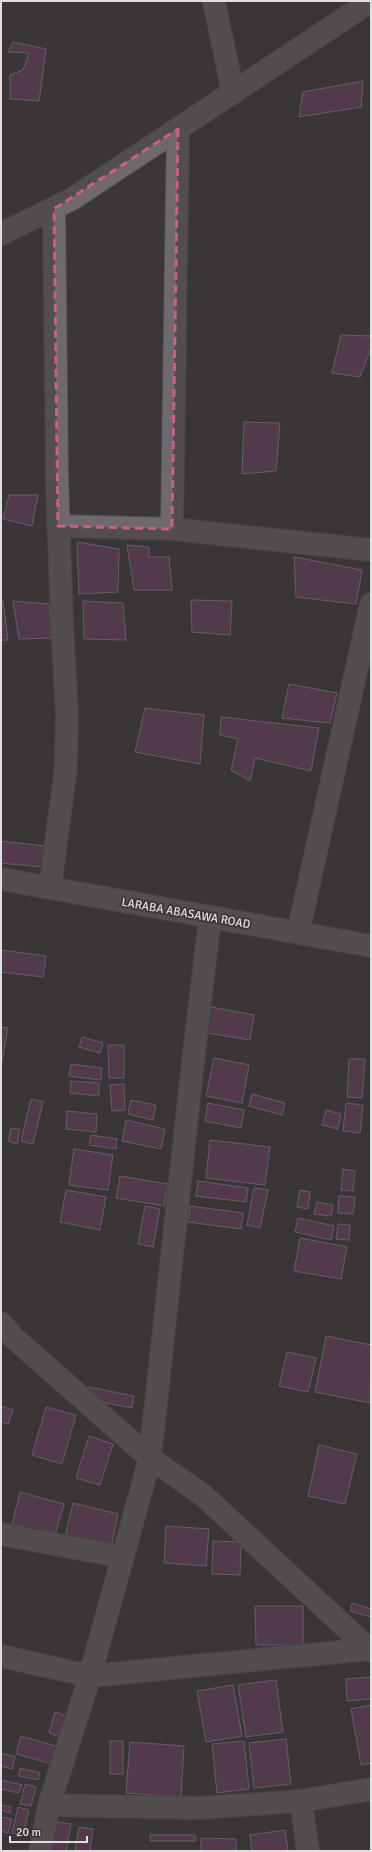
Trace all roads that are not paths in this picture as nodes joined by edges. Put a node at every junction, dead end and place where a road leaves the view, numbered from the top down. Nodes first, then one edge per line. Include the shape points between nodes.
1 (214, 1) edge
2 (371, 1) edge
3 (233, 93) junction
4 (178, 129) junction
5 (54, 209) junction
6 (1, 234) edge
7 (58, 526) junction
8 (172, 530) junction
9 (371, 550) edge
10 (371, 604) edge
11 (1, 879) edge
12 (50, 888) junction
13 (210, 918) junction
14 (298, 933) junction
15 (371, 946) edge
16 (1, 1323) edge
17 (150, 1458) junction
18 (1, 1534) edge
19 (123, 1557) junction
20 (370, 1650) edge
21 (1, 1656) edge
22 (90, 1676) junction
23 (371, 1789) edge
24 (301, 1801) junction
25 (49, 1805) junction
26 (40, 1851) edge
27 (308, 1851) edge

1 - 3 street
2 - 3 street
3 - 4 street
4 - 5 street
4 - 8 street
5 - 6 street
5 - 7 street
7 - 8 street
7 - 12 street via 67,713 66,767
8 - 9 street
10 - 14 street
11 - 12 street, LARABA ABASAWA ROAD
12 - 13 street, LARABA ABASAWA ROAD
13 - 14 street, LARABA ABASAWA ROAD
13 - 17 street
14 - 15 street, LARABA ABASAWA ROAD
16 - 17 street via 14,1338
17 - 19 street
17 - 20 street via 204,1496
18 - 19 street
19 - 22 street
20 - 22 street
21 - 22 street
22 - 25 street
23 - 24 street
24 - 25 street via 199,1808
24 - 27 street
25 - 26 street

